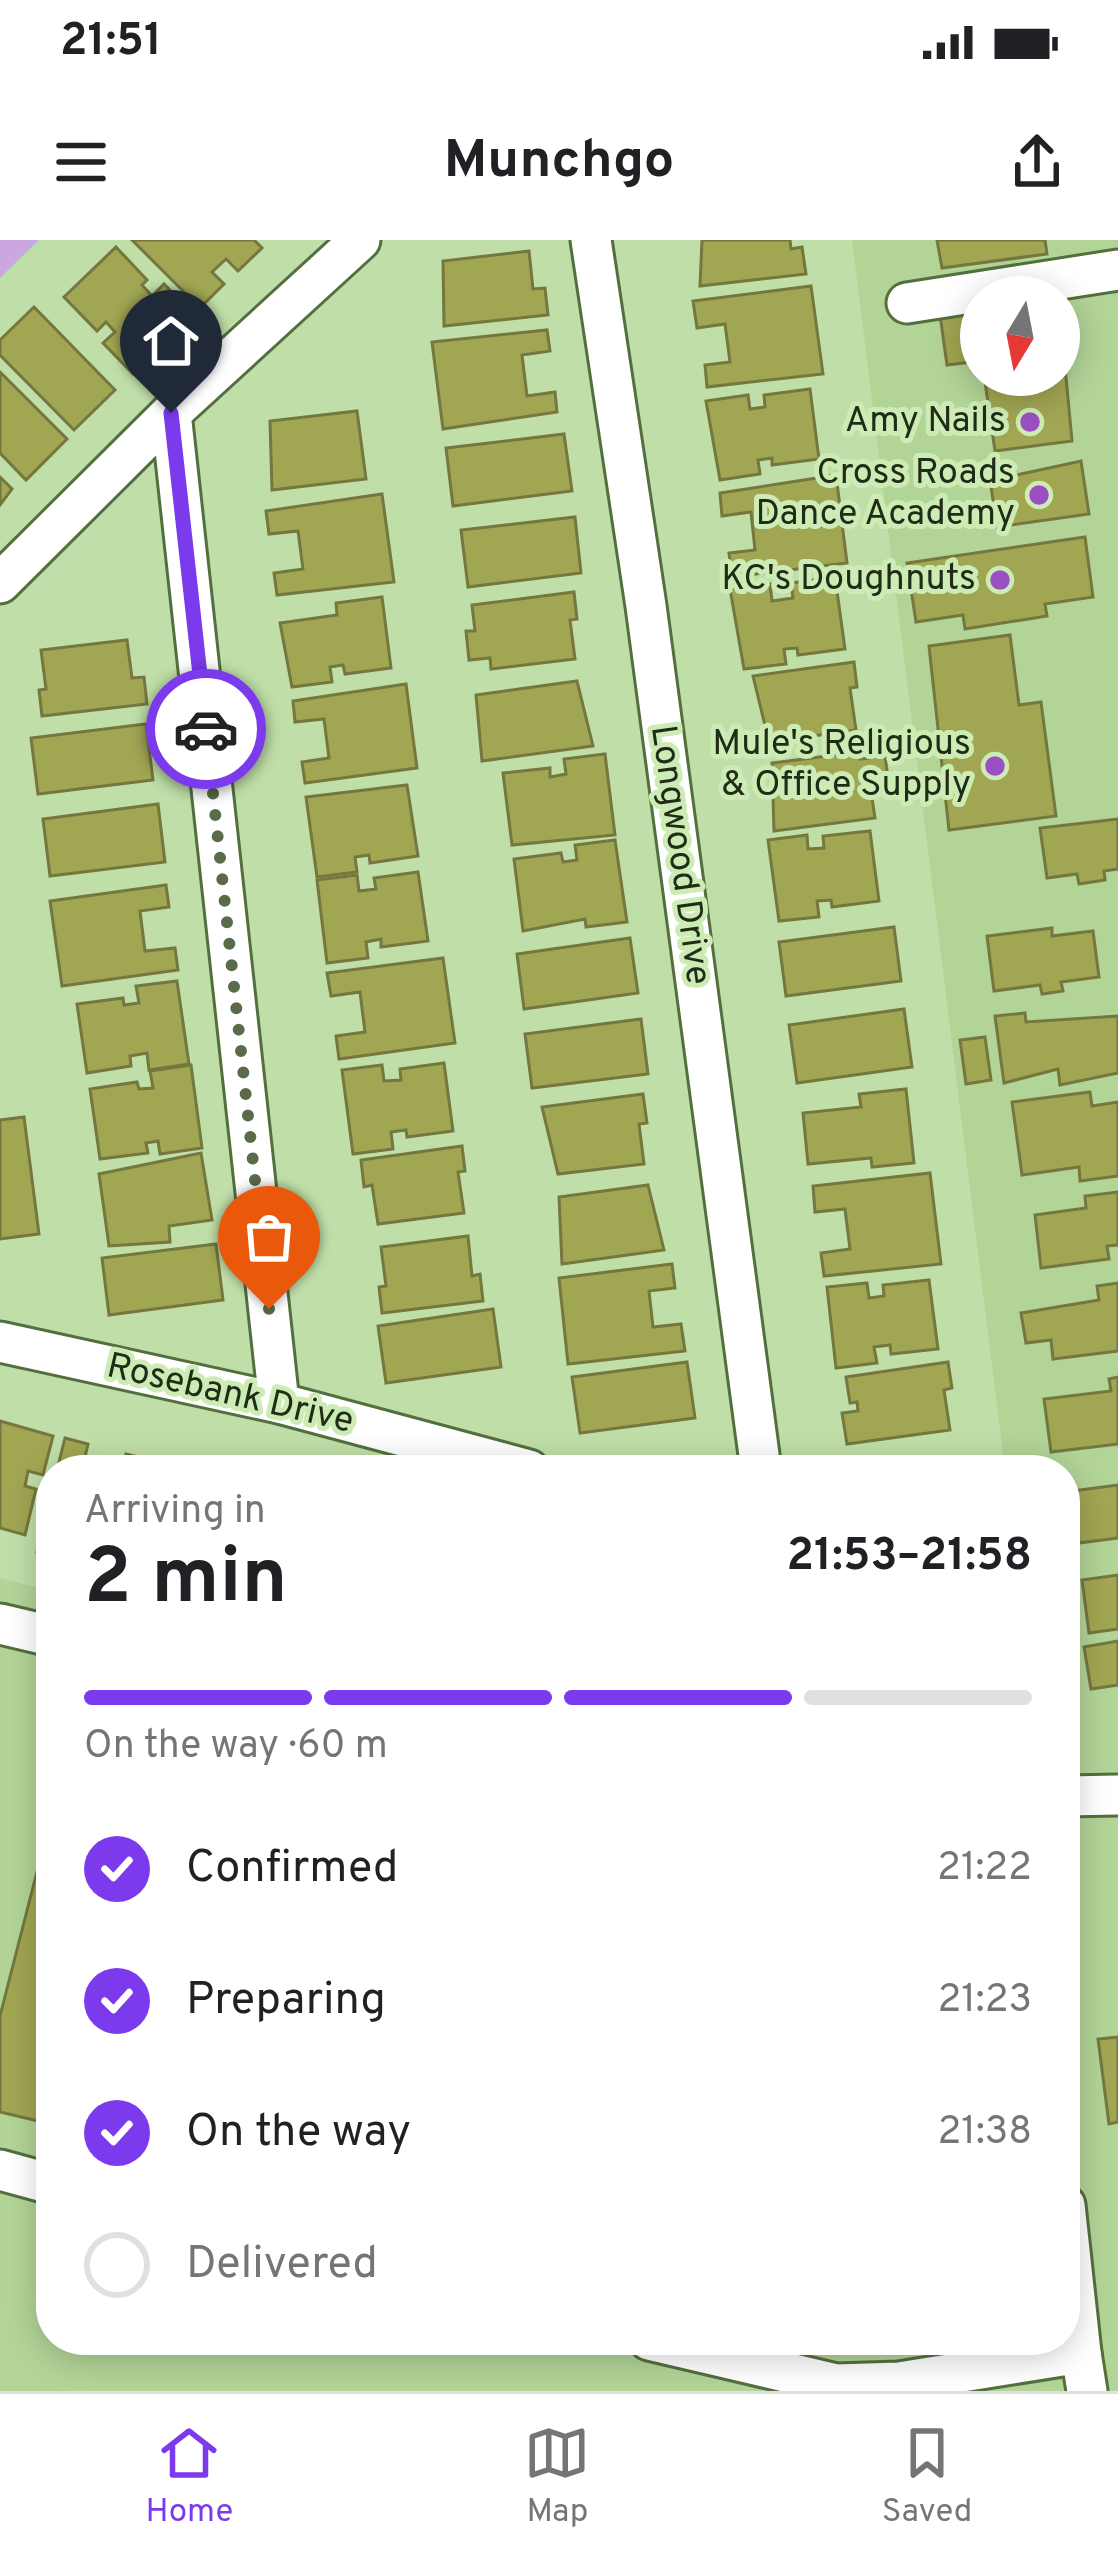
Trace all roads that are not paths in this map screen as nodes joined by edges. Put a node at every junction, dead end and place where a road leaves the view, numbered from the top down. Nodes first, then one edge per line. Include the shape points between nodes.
1 (360, 240) edge
2 (591, 240) edge
3 (1118, 270) edge
4 (907, 303) dead end
5 (171, 413) junction
6 (0, 583) edge
7 (0, 1342) edge
8 (280, 1403) junction
9 (473, 1455) edge
10 (759, 1455) edge
11 (0, 1624) edge
12 (36, 1632) edge
13 (1118, 1795) edge
14 (1080, 1796) edge
15 (0, 2170) edge
16 (36, 2180) edge
17 (1080, 2337) edge
18 (707, 2355) edge
19 (1084, 2372) edge
20 (830, 2387) edge

1 - 5 street
2 - 10 street, Longwood Drive
3 - 4 street
5 - 6 street
5 - 8 street
7 - 8 street, Rosebank Drive
8 - 9 street, Rosebank Drive
11 - 12 street
13 - 14 street
15 - 16 street
17 - 19 street
18 - 20 street
19 - 20 street

